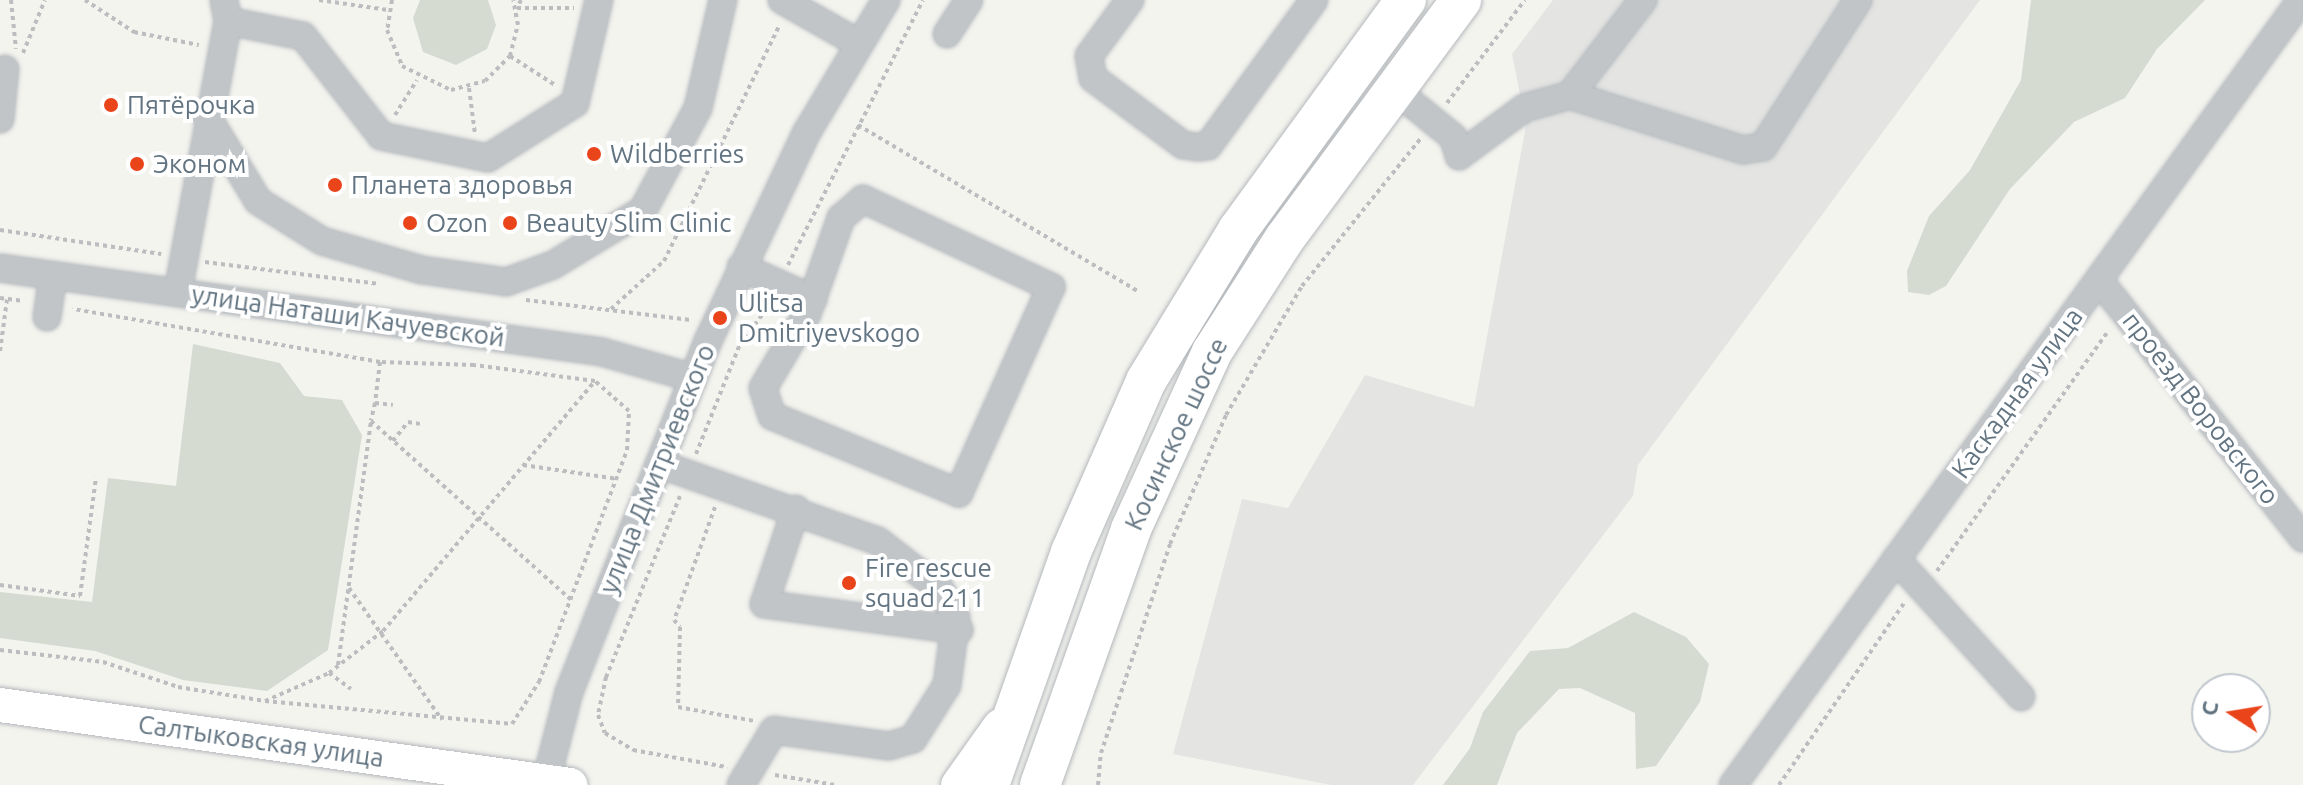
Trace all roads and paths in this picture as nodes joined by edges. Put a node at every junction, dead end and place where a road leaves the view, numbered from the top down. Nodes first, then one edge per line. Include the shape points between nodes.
1 (11, 0) edge
2 (45, 0) edge
3 (85, 0) edge
4 (319, 0) edge
5 (392, 0) edge
6 (513, 0) edge
7 (521, 0) edge
8 (723, 0) edge
9 (886, 0) edge
10 (923, 0) edge
11 (969, 0) edge
12 (1130, 0) edge
13 (1314, 0) edge
14 (1406, 0) edge
15 (1461, 0) edge
16 (1525, 0) edge
17 (1643, 0) edge
18 (1858, 0) edge
19 (2301, 0) edge
20 (787, 3) edge
21 (598, 4) edge
22 (517, 8) junction
23 (226, 10) edge
24 (388, 10) junction
25 (947, 34) dead end
26 (858, 43) junction
27 (221, 50) junction
28 (510, 56) junction
29 (2, 65) edge
30 (417, 80) junction
31 (469, 88) junction
32 (1394, 89) junction
33 (1570, 95) junction
34 (576, 99) junction
35 (206, 115) junction
36 (0, 119) edge
37 (1435, 120) junction
38 (858, 125) junction
39 (381, 136) junction
40 (478, 156) junction
41 (0, 230) edge
42 (183, 257) junction
43 (741, 267) junction
44 (0, 268) edge
45 (53, 275) junction
46 (2099, 280) junction
47 (779, 284) junction
48 (394, 286) dead end
49 (178, 291) junction
50 (1139, 292) dead end
51 (0, 298) edge
52 (7, 299) junction
53 (518, 299) dead end
54 (813, 299) junction
55 (611, 309) junction
56 (2123, 309) junction
57 (48, 311) junction
58 (713, 330) junction
59 (740, 344) junction
60 (0, 351) edge
61 (380, 362) junction
62 (693, 378) junction
63 (595, 381) junction
64 (375, 403) junction
65 (393, 405) dead end
66 (371, 421) junction
67 (420, 424) dead end
68 (393, 441) junction
69 (659, 464) junction
70 (523, 465) junction
71 (688, 474) junction
72 (96, 477) dead end
73 (618, 479) junction
74 (725, 484) junction
75 (796, 509) junction
76 (480, 519) junction
77 (2303, 538) edge
78 (1896, 559) junction
79 (0, 585) edge
80 (1921, 587) junction
81 (349, 588) junction
82 (571, 600) junction
83 (959, 630) junction
84 (383, 631) junction
85 (0, 650) edge
86 (338, 668) junction
87 (329, 673) junction
88 (351, 689) dead end
89 (1021, 692) junction
90 (2021, 697) dead end
91 (265, 701) junction
92 (0, 705) edge
93 (443, 722) junction
94 (774, 730) junction
95 (1048, 775) edge
96 (746, 778) edge
97 (558, 783) edge
98 (835, 785) edge
99 (958, 785) edge
100 (989, 785) edge
101 (1098, 785) edge
102 (1733, 785) edge
103 (1779, 785) edge

1 - 2 path via 18,64
3 - 27 path via 134,32
4 - 24 path
5 - 24 path
6 - 22 path
7 - 22 path
8 - 35 street via 698,108 643,210 553,265 506,282 422,270 322,241 258,201
9 - 26 street, улица Дмитриевского
10 - 38 path
11 - 25 street
12 - 13 street via 1089,56 1093,78 1166,134 1198,147 1208,146
14 - 89 highway, Косинское шоссе via 1238,230 1146,381
15 - 32 highway, Косинское шоссе
16 - 37 path
17 - 33 street
18 - 33 street via 1763,147 1743,150
19 - 46 street, Каскадная улица
20 - 26 street
20 - 55 path via 664,261
21 - 22 path
21 - 34 street
22 - 28 path
23 - 27 street
23 - 39 street via 303,36
24 - 30 path via 391,49
26 - 43 street, улица Дмитриевского
27 - 35 street
28 - 31 path
28 - 34 path
29 - 36 street
30 - 31 path
30 - 39 path
31 - 40 path
32 - 37 street
32 - 95 highway, Косинское шоссе via 1247,295 1188,397 1126,542
33 - 37 street via 1524,108 1459,156
34 - 40 street via 488,158
35 - 42 street
37 - 101 path via 1302,286 1226,415 1170,544 1101,753
38 - 47 path
38 - 50 path
39 - 40 street
41 - 42 path
42 - 48 path
42 - 49 street
43 - 47 street
43 - 58 street, улица Дмитриевского
44 - 45 street, улица Наташи Качуевской
45 - 49 street, улица Наташи Качуевской
45 - 57 street
46 - 56 street, проезд Воровского
46 - 78 street, Каскадная улица
47 - 54 street
47 - 59 path via 763,319
49 - 62 street, улица Наташи Качуевской via 602,352
51 - 52 path
52 - 57 path
52 - 60 path
53 - 55 path
54 - 54 street via 841,218 863,199 1051,287 959,493 772,416 763,388
55 - 58 path via 677,313
56 - 77 street, проезд Воровского
56 - 80 path via 2057,409
57 - 61 path
58 - 59 path
58 - 62 street, улица Дмитриевского
59 - 71 path
61 - 63 path via 474,365
61 - 64 path
62 - 69 street, улица Дмитриевского
63 - 70 path
63 - 73 path via 629,411
64 - 65 path
64 - 66 path
66 - 68 path
66 - 81 path
67 - 68 path via 408,422
68 - 76 path
69 - 71 street
69 - 97 street, улица Дмитриевского via 569,692
70 - 73 path
70 - 76 path
71 - 74 street
71 - 96 path via 606,677 598,715 605,733 633,750
72 - 79 path via 80,596
73 - 82 path
74 - 75 street
74 - 94 path via 674,620 680,627 678,707
75 - 83 street via 907,558 940,589
75 - 83 street via 764,604
76 - 82 path
76 - 84 path
78 - 80 street
78 - 102 street, Каскадная улица
80 - 90 street
80 - 103 path via 1896,609
81 - 84 path
81 - 86 path
82 - 93 path via 521,718 489,728
83 - 94 street via 943,696 913,739 889,746
84 - 86 path
84 - 93 path
85 - 91 path via 103,662 178,687
86 - 87 path
87 - 88 path
87 - 91 path
89 - 99 main road
89 - 100 highway, Косинское шоссе
91 - 93 path
92 - 97 main road, Салтыковская улица
94 - 96 street
96 - 98 path

